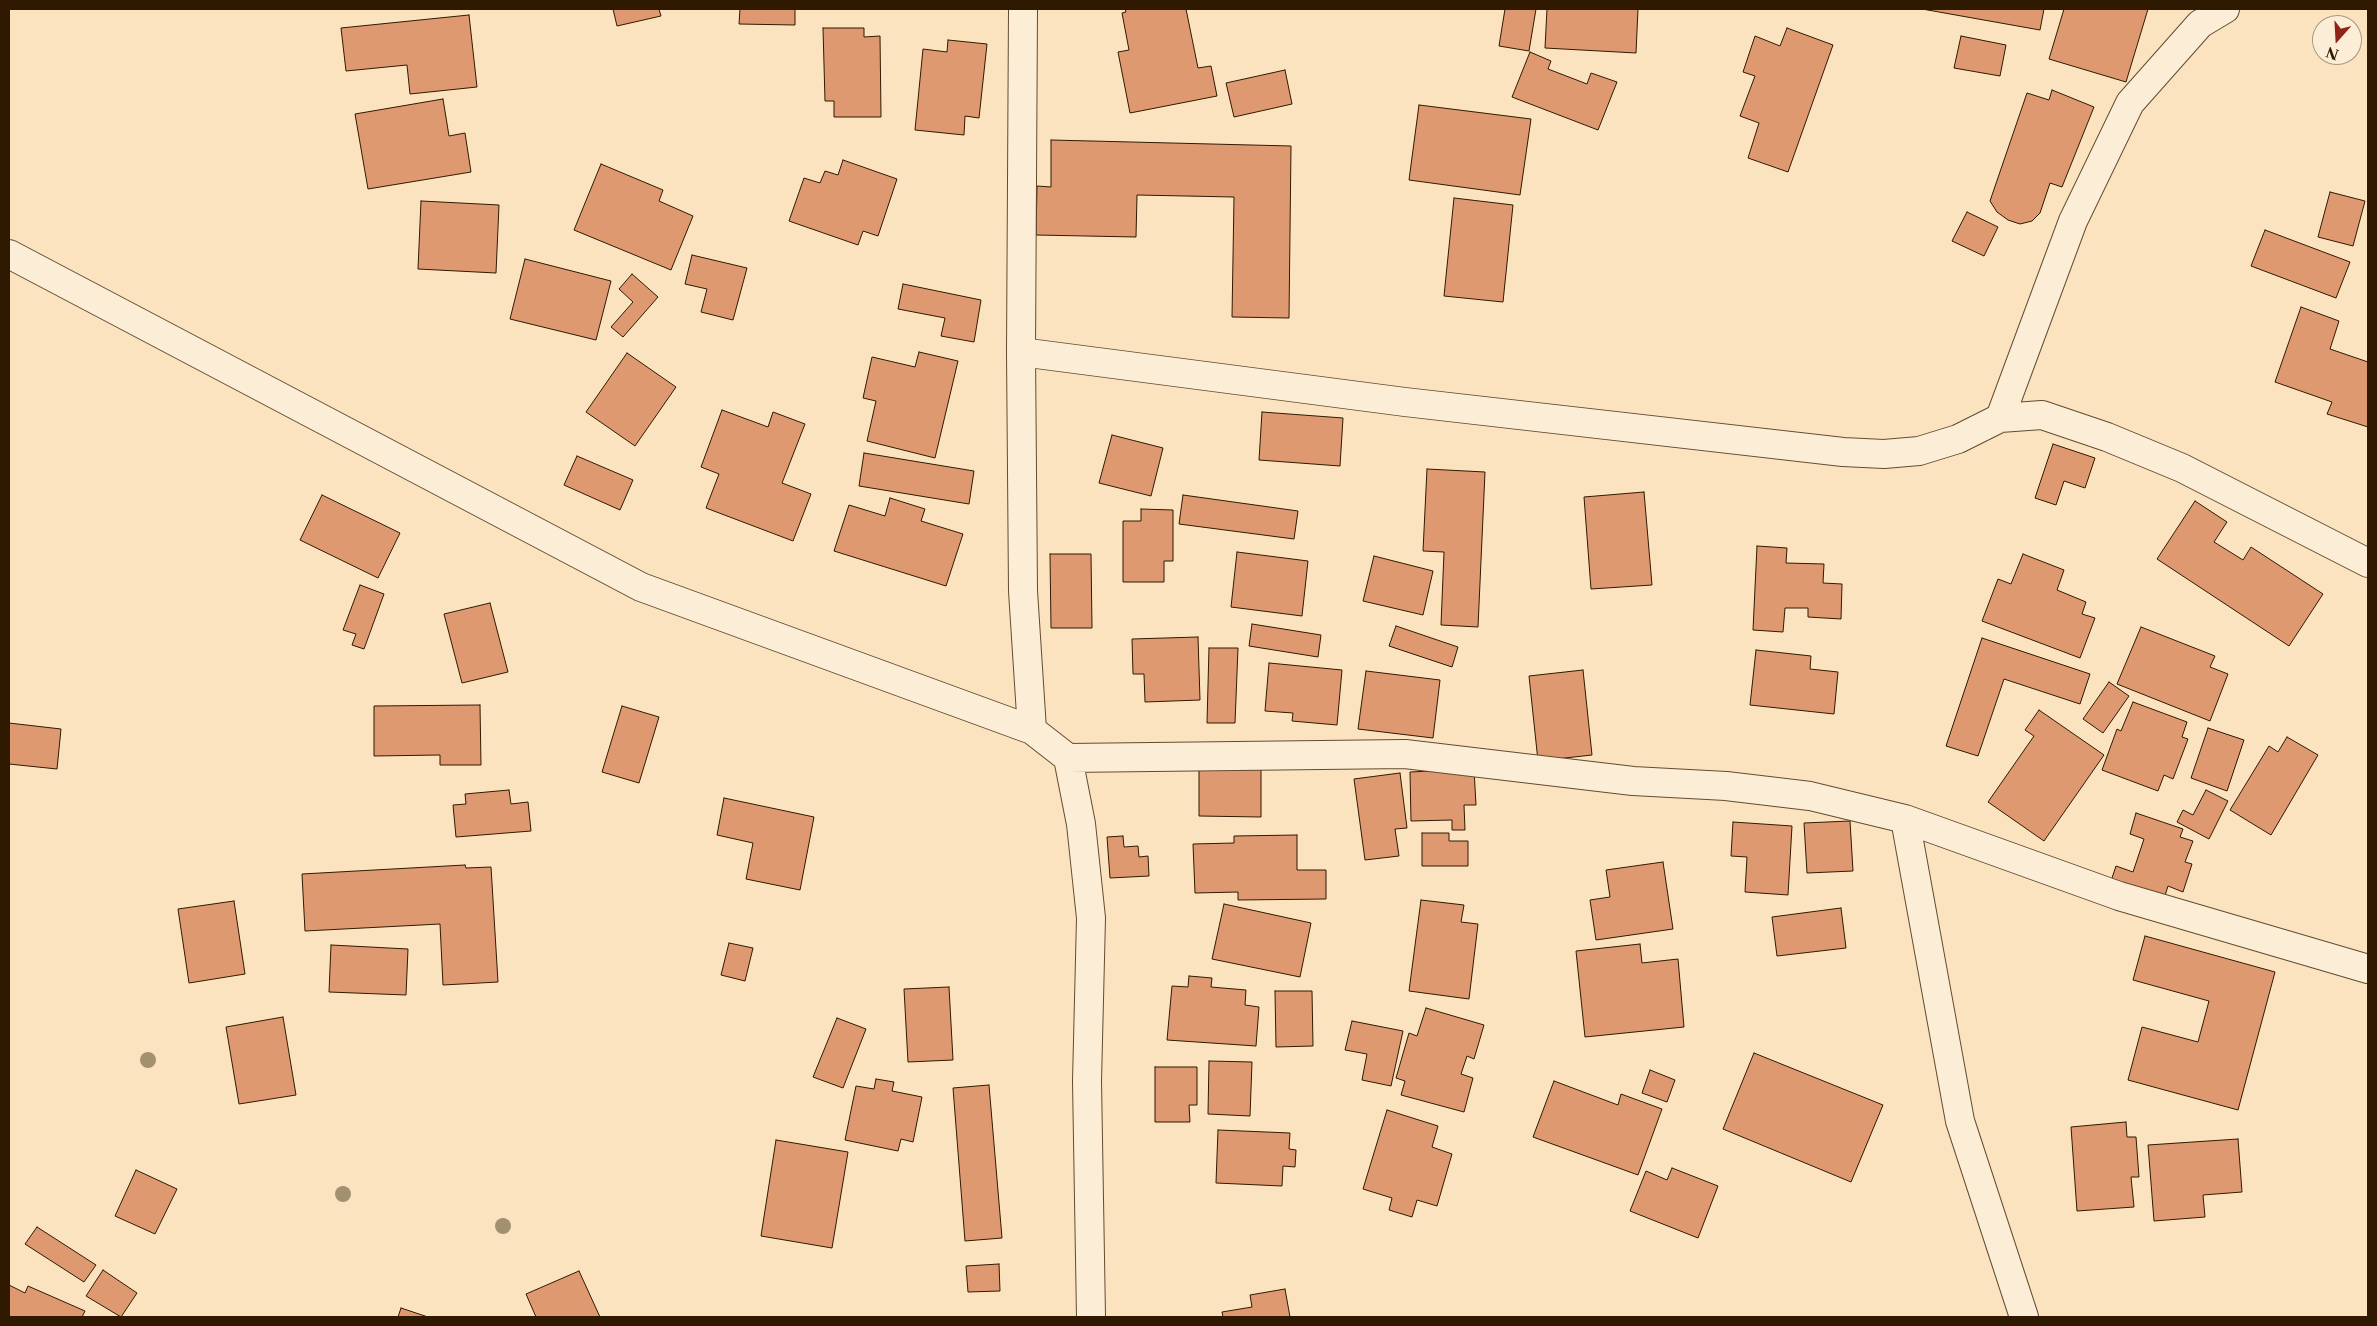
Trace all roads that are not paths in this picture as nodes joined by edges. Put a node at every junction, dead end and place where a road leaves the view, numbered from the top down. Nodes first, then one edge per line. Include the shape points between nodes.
1 (1023, 9) edge
2 (2225, 9) edge
3 (9, 254) edge
4 (1021, 352) junction
5 (2000, 418) junction
6 (2368, 564) edge
7 (1032, 730) junction
8 (1068, 758) junction
9 (1905, 819) junction
10 (2368, 969) edge
11 (1091, 1317) edge
12 (2024, 1317) edge

1 - 4 street
2 - 5 street via 2200,24 2130,103 2073,221
3 - 7 street via 641,587
4 - 5 street via 1405,402 1851,452 1919,451 1958,439
4 - 7 street via 1023,591
5 - 6 street via 2042,415 2107,437 2182,468
7 - 8 street
8 - 9 street via 1405,754 1633,781 1726,786 1810,796
8 - 11 street via 1081,824 1091,918 1087,1081
9 - 10 street via 2119,896
9 - 12 street via 1960,1121

